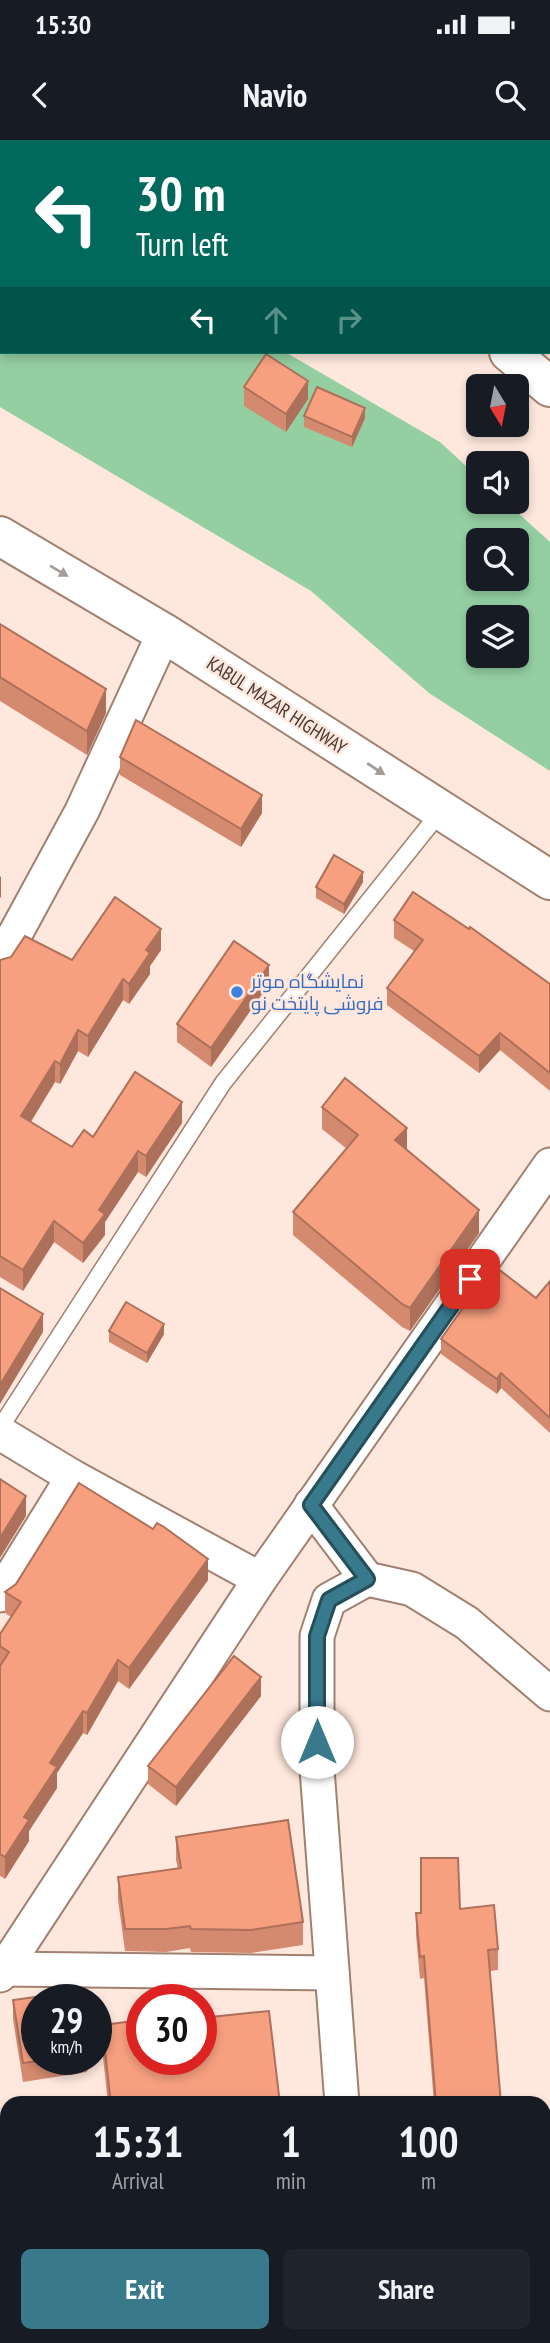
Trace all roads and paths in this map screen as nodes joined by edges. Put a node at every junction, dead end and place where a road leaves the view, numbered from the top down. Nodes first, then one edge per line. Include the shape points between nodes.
1 (511, 354) edge
2 (550, 387) edge
3 (0, 536) edge
4 (164, 633) junction
5 (441, 811) junction
6 (550, 880) edge
7 (0, 962) edge
8 (550, 1165) edge
9 (0, 1431) edge
10 (73, 1477) junction
11 (311, 1505) junction
12 (260, 1579) junction
13 (367, 1579) junction
14 (0, 1595) edge
15 (550, 1694) edge
16 (2, 1972) edge
17 (332, 1973) junction
18 (341, 2096) edge

1 - 2 highway
3 -> 4 highway, KABUL MAZAR HIGHWAY
4 -> 5 highway, KABUL MAZAR HIGHWAY
4 - 7 street via 82,811
5 - 6 highway, KABUL MAZAR HIGHWAY
5 - 9 lane via 223,1083
8 - 11 street
9 - 10 street
10 - 12 street
10 - 14 street
11 - 12 street
11 - 13 street
12 - 16 street
13 - 15 street via 412,1589 467,1623
13 - 17 street via 329,1600 317,1636 317,1769
16 - 17 street
17 - 18 street

